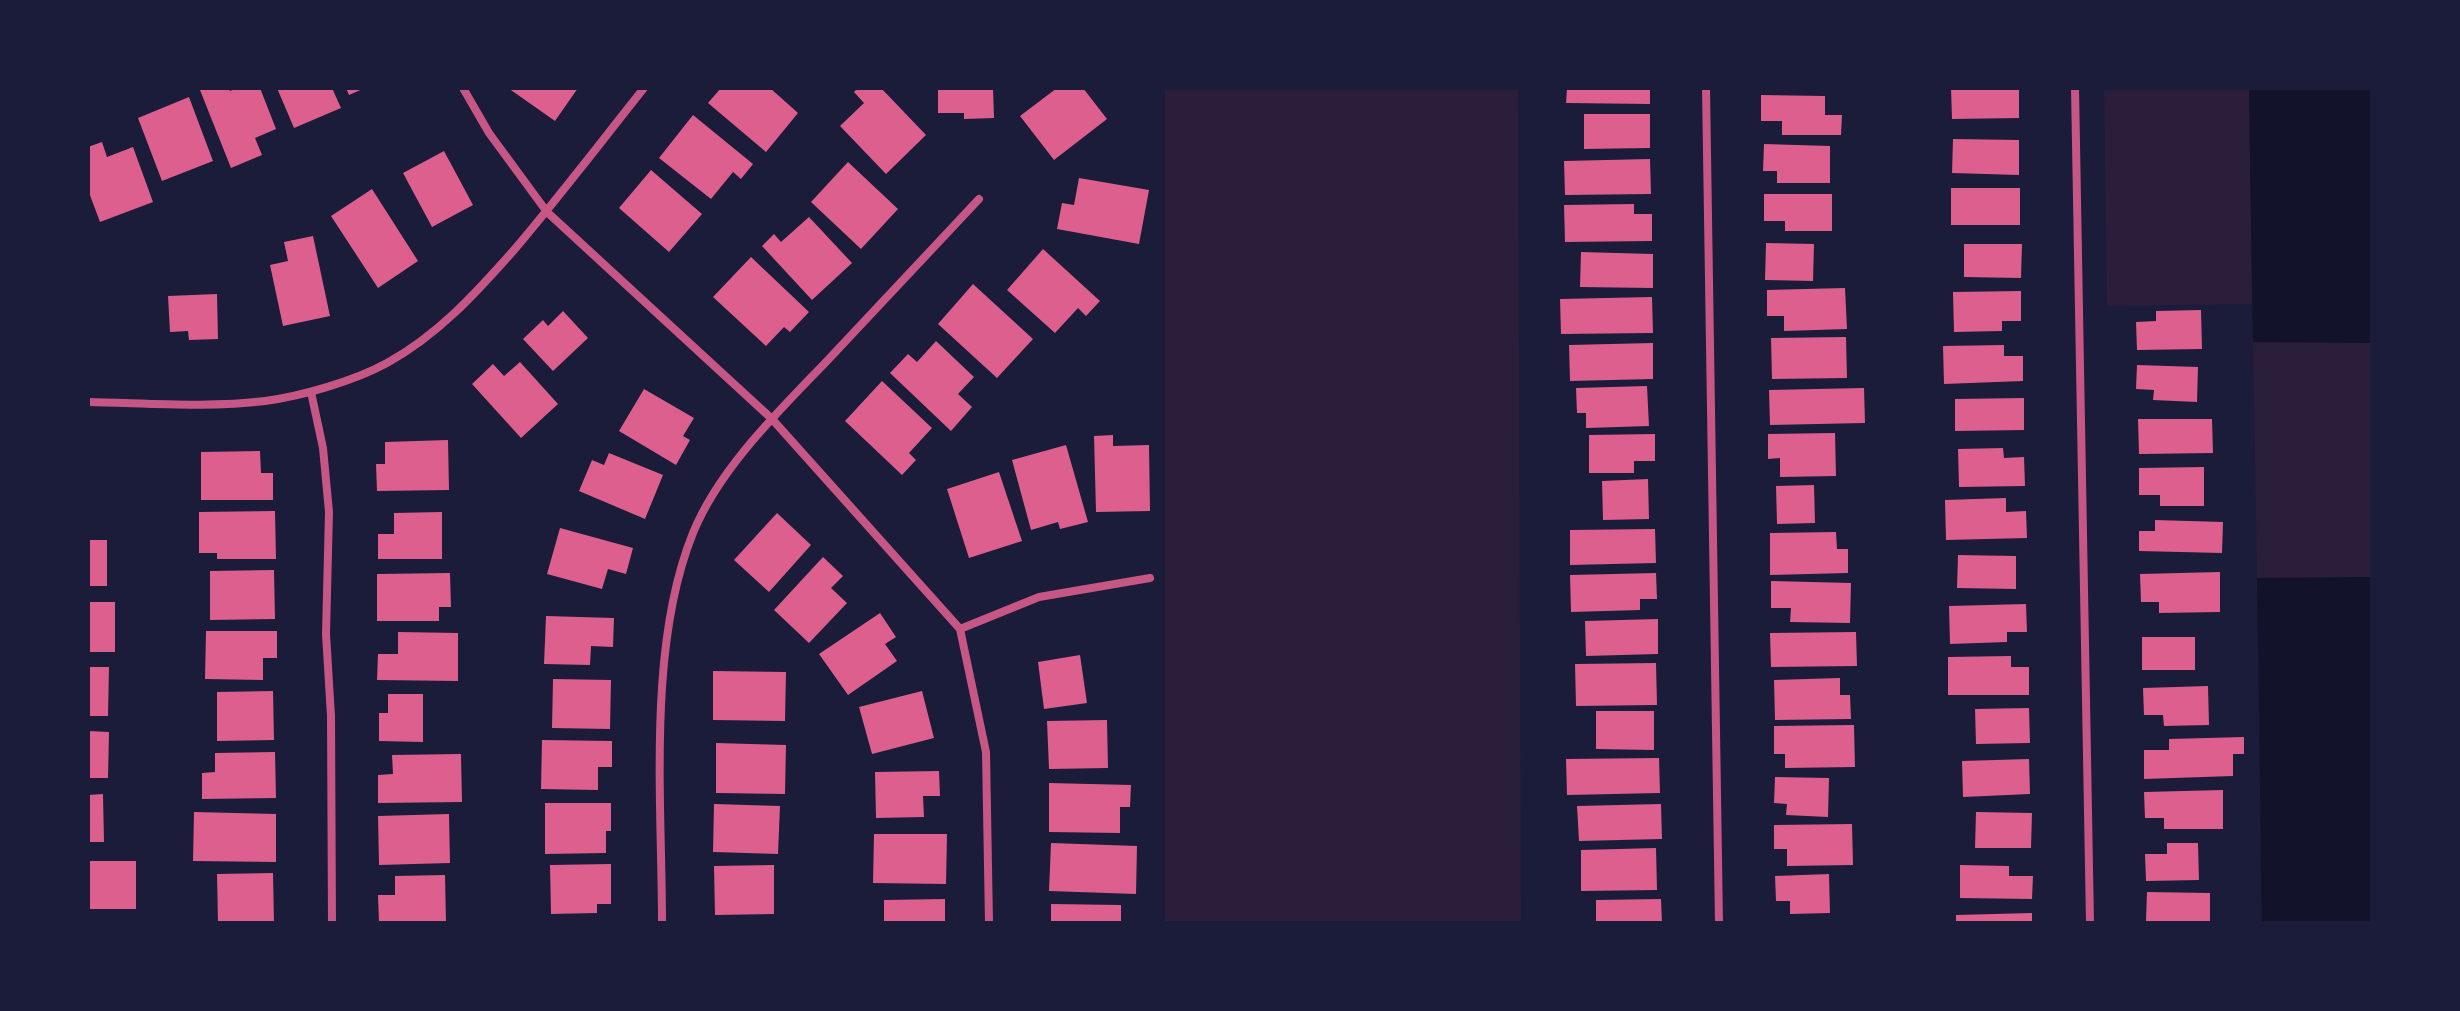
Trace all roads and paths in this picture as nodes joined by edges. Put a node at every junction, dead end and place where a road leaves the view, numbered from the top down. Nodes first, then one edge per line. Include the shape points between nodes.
1 (463, 88) edge
2 (644, 88) edge
3 (1706, 88) edge
4 (2075, 88) edge
5 (979, 199) dead end
6 (547, 212) junction
7 (311, 392) junction
8 (88, 402) edge
9 (772, 419) junction
10 (1150, 578) dead end
11 (960, 629) junction
12 (332, 923) edge
13 (662, 923) edge
14 (989, 923) edge
15 (1719, 923) edge
16 (2090, 923) edge

1 - 6 street
2 - 6 street
3 - 15 street
4 - 16 street
5 - 9 street
6 - 7 street via 474,296 434,331 386,363
6 - 9 street
7 - 8 street via 264,401
7 - 12 street via 329,512
9 - 11 street
9 - 13 street via 731,468 694,531 677,586 665,643
10 - 11 street via 1039,597
11 - 14 street via 986,752

